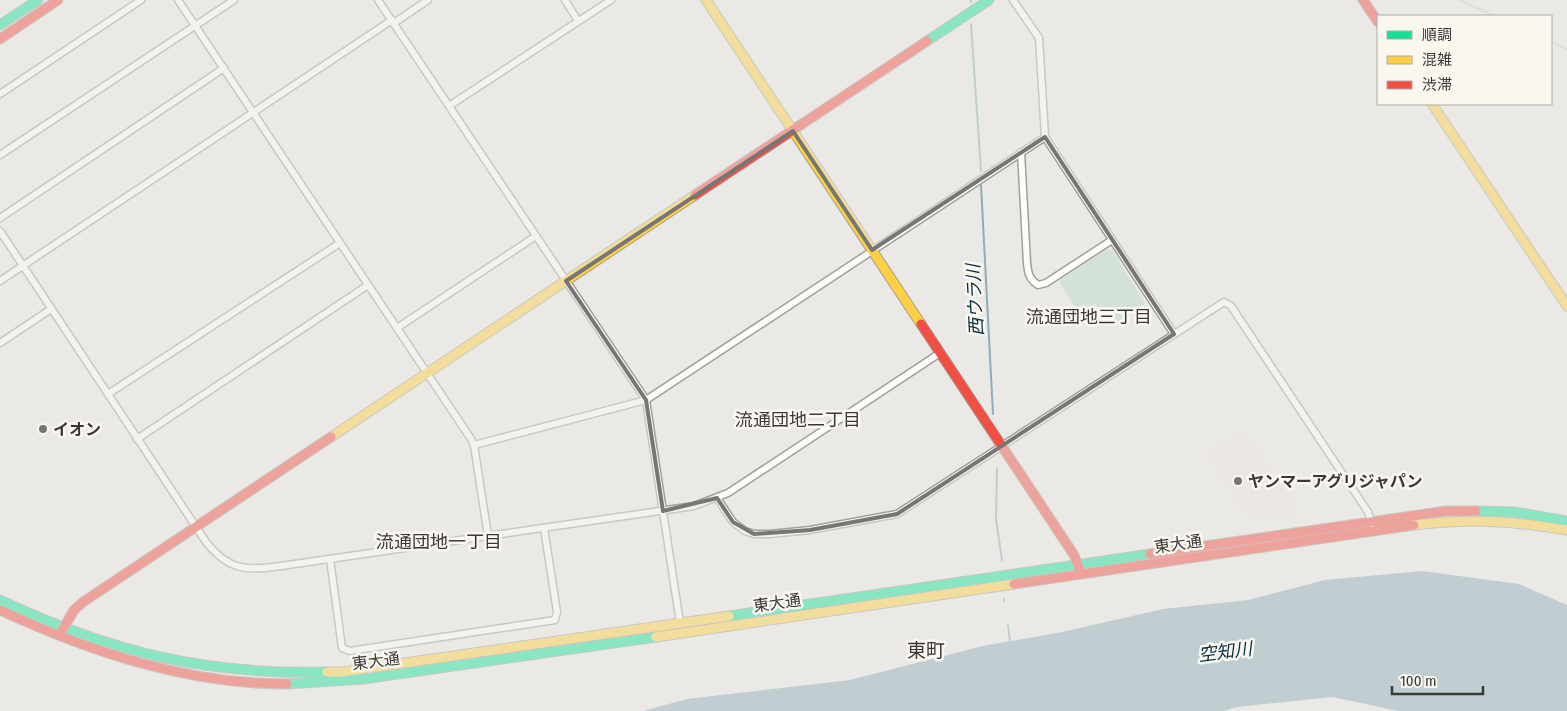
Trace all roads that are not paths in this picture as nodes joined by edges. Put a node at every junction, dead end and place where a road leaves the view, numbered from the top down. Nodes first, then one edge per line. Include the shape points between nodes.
1 (38, 0) edge
2 (58, 0) edge
3 (141, 0) edge
4 (178, 0) edge
5 (234, 0) edge
6 (378, 0) edge
7 (428, 0) edge
8 (565, 0) edge
9 (611, 0) edge
10 (706, 0) edge
11 (989, 0) edge
12 (1013, 0) edge
13 (1363, 0) edge
14 (578, 21) junction
15 (1377, 21) edge
16 (393, 22) junction
17 (0, 25) edge
18 (195, 26) junction
19 (0, 39) edge
20 (224, 68) junction
21 (0, 94) edge
22 (1433, 105) edge
23 (449, 106) junction
24 (253, 112) junction
25 (793, 131) junction
26 (1044, 137) junction
27 (1021, 152) junction
28 (0, 155) edge
29 (0, 218) edge
30 (0, 232) edge
31 (536, 236) junction
32 (1112, 240) junction
33 (340, 243) junction
34 (872, 250) junction
35 (23, 266) junction
36 (0, 281) edge
37 (566, 281) junction
38 (368, 285) junction
39 (1567, 306) edge
40 (51, 309) junction
41 (397, 328) junction
42 (1174, 334) junction
43 (0, 343) edge
44 (940, 353) junction
45 (427, 374) junction
46 (108, 394) junction
47 (646, 400) junction
48 (137, 439) junction
49 (474, 445) junction
50 (1003, 447) junction
51 (717, 498) junction
52 (663, 511) junction
53 (1567, 521) edge
54 (1373, 526) junction
55 (197, 527) junction
56 (544, 528) junction
57 (1567, 530) edge
58 (488, 536) junction
59 (330, 559) junction
60 (1079, 569) junction
61 (0, 600) edge
62 (0, 610) edge
63 (680, 628) junction
64 (60, 633) junction

1 - 17 main road
2 - 19 main road
3 - 21 street
4 - 18 street
5 - 18 street
6 - 16 street
7 - 16 street
8 - 14 street
9 - 14 street
10 - 25 main road
11 - 25 main road
12 - 26 street via 1039,38
13 - 15 main road
14 - 23 street
16 - 23 street
16 - 24 street
18 - 20 street
18 - 28 street
20 - 24 street
20 - 29 street
22 - 39 main road
23 - 31 street
24 - 33 street
24 - 35 street
25 - 34 main road
25 - 37 main road
26 - 27 street
26 - 32 street
27 - 32 street via 1026,263 1033,282 1038,285 1046,283
27 - 34 street
30 - 35 street
31 - 37 street
31 - 41 street
32 - 42 street
33 - 38 street
33 - 46 street
34 - 44 main road
34 - 47 street
35 - 36 street
35 - 40 street
37 - 45 main road
37 - 47 street
38 - 41 street
38 - 48 street
40 - 43 street
40 - 46 street
41 - 45 street
42 - 50 street
42 - 54 street via 1224,302 1231,306
44 - 50 main road
44 - 51 street
45 - 49 street
45 - 55 main road
46 - 48 street
47 - 49 street
47 - 52 street
48 - 55 street
49 - 58 street
50 - 51 street via 904,511 883,517 810,530 754,534 733,522
50 - 60 main road
51 - 52 street
52 - 56 street
52 - 63 street
53 - 54 main road, 東大通 via 1484,510 1446,512
54 - 57 main road, 東大通 via 1483,519
54 - 60 main road, 東大通
55 - 59 street via 214,552 235,566 255,570
55 - 64 main road via 84,602 74,610
56 - 58 street
56 - 59 street via 557,612 555,620 413,642 350,651 342,648
58 - 59 street
60 - 63 main road, 東大通
61 - 64 main road, 東大通
62 - 64 main road, 東大通
63 - 64 main road, 東大通 via 342,672 302,674 218,670 153,658

